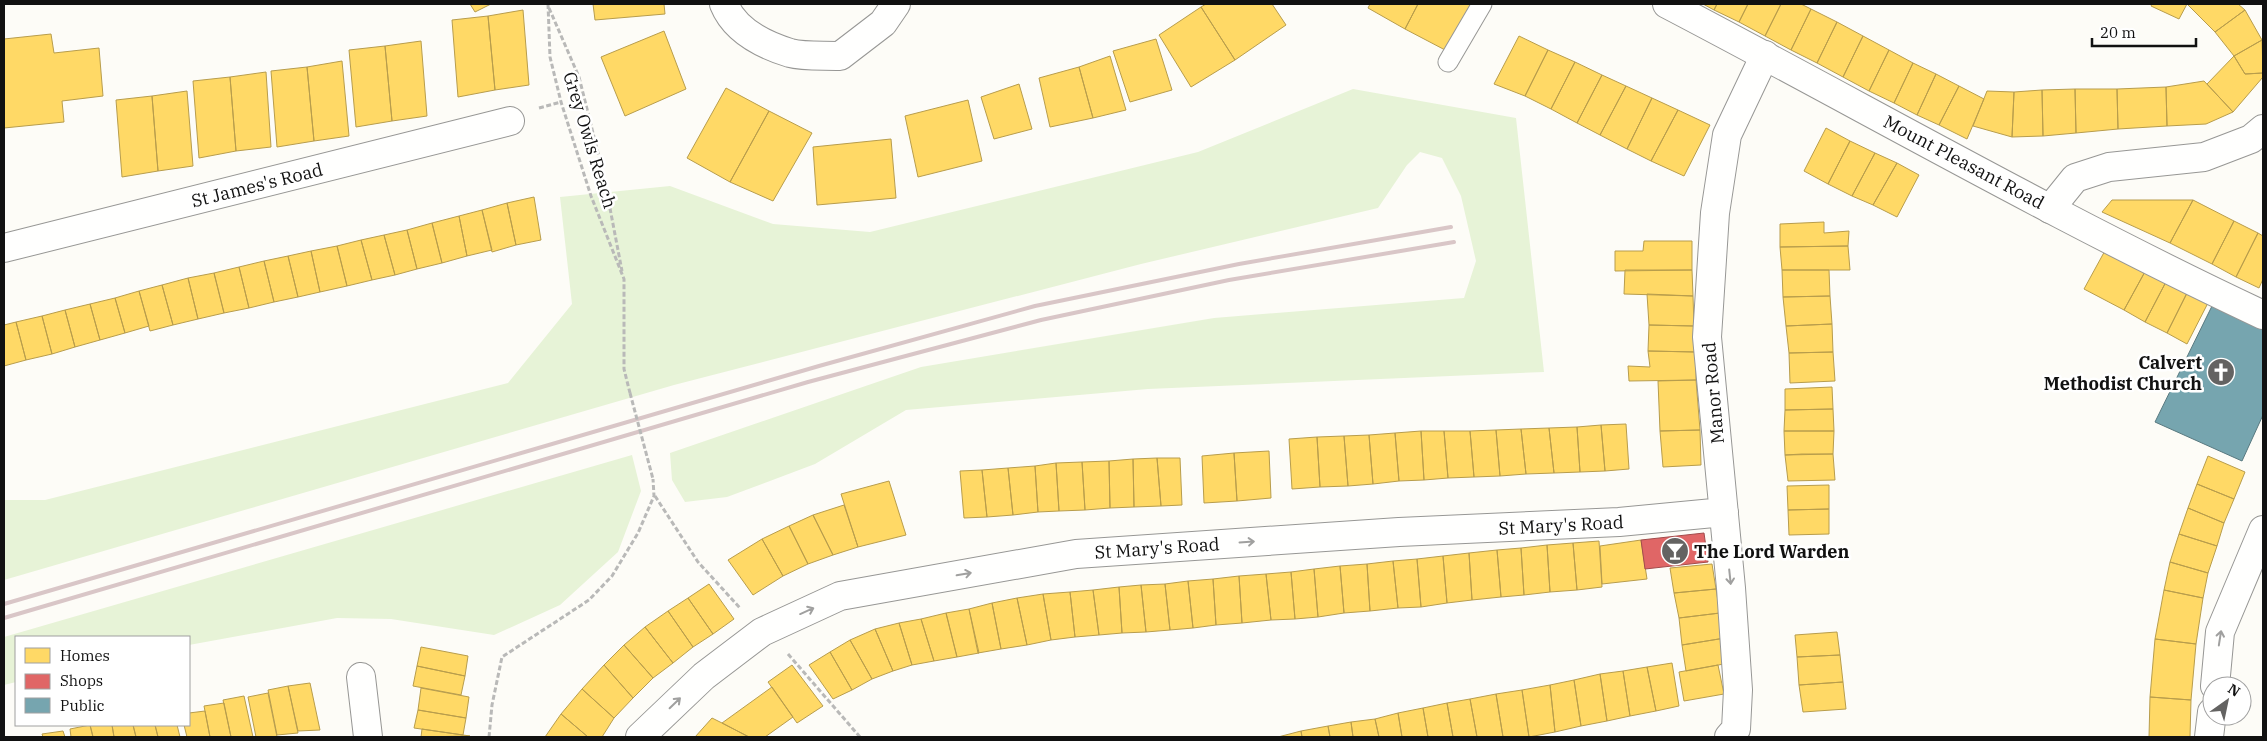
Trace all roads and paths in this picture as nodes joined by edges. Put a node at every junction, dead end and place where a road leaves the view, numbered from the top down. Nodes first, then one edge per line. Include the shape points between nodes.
1 (724, 4) edge
2 (896, 4) edge
3 (1482, 4) edge
4 (1667, 4) edge
5 (548, 5) edge
6 (1765, 55) junction
7 (1448, 62) dead end
8 (561, 102) junction
9 (535, 110) dead end
10 (510, 121) dead end
11 (2263, 129) edge
12 (2050, 209) junction
13 (4, 248) edge
14 (624, 279) junction
15 (2263, 315) edge
16 (1724, 512) junction
17 (2263, 530) edge
18 (2216, 676) edge
19 (361, 677) dead end
20 (368, 737) edge
21 (489, 737) edge
22 (640, 737) edge
23 (1730, 737) edge

1 - 2 street via 746,34 791,53 840,56 883,23
3 - 7 lane
4 - 6 street, Mount Pleasant Road
5 - 8 path, Grey Owls Reach via 550,57
5 - 14 path, Grey Owls Reach via 579,77 604,177
6 - 12 street, Mount Pleasant Road
6 - 16 street, Manor Road via 1727,135 1715,213 1707,337
8 - 9 path
8 - 14 path, Grey Owls Reach via 591,196
10 - 13 street, St James's Road
11 - 12 street via 2251,139 2204,157 2109,167 2075,178
12 - 15 street, Mount Pleasant Road via 2162,268
14 - 21 path, Grey Owls Reach, bridge via 624,369 653,480 654,496 638,533 612,576 589,600 502,657
22 -> 16 street, St Mary's Road via 704,676 762,632 840,596 1076,554 1399,532 1619,522
16 -> 23 street, Manor Road via 1738,690 1736,729
18 -> 17 street via 2220,632
19 - 20 street

